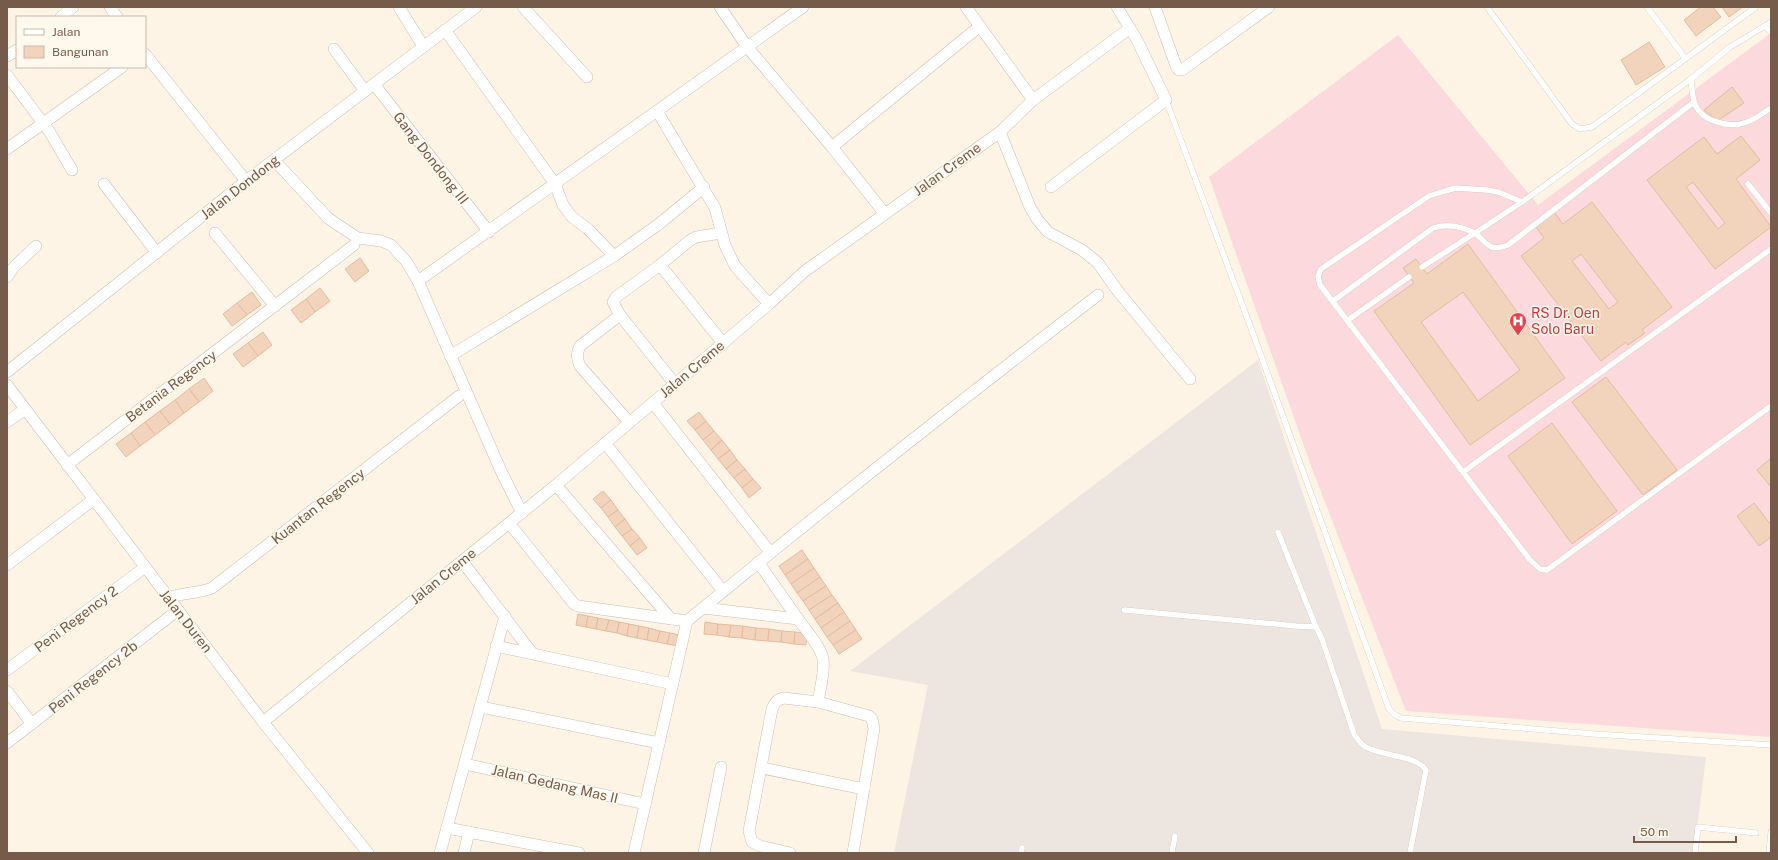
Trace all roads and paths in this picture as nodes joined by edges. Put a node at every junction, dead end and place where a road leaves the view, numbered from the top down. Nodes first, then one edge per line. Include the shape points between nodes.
1 (74, 7) edge
2 (110, 7) edge
3 (399, 7) edge
4 (523, 7) edge
5 (720, 7) edge
6 (803, 7) edge
7 (966, 7) edge
8 (1116, 7) edge
9 (1155, 7) edge
10 (1269, 7) edge
11 (1487, 7) edge
12 (1647, 7) edge
13 (1756, 7) edge
14 (471, 8) edge
15 (62, 16) edge
16 (116, 16) edge
17 (1771, 22) edge
18 (980, 26) junction
19 (1765, 26) junction
20 (1130, 28) junction
21 (446, 30) junction
22 (1771, 32) edge
23 (423, 46) junction
24 (748, 48) junction
25 (334, 49) dead end
26 (16, 51) edge
27 (146, 55) edge
28 (7, 56) edge
29 (1685, 58) junction
30 (121, 68) edge
31 (7, 75) edge
32 (587, 77) dead end
33 (1691, 79) junction
34 (374, 84) junction
35 (365, 91) junction
36 (1032, 100) junction
37 (1166, 100) junction
38 (1694, 102) junction
39 (1771, 108) edge
40 (657, 111) junction
41 (43, 124) junction
42 (1000, 132) junction
43 (832, 147) junction
44 (7, 149) edge
45 (274, 160) junction
46 (72, 170) dead end
47 (246, 181) junction
48 (104, 184) dead end
49 (555, 184) junction
50 (1748, 184) dead end
51 (704, 187) junction
52 (1051, 187) dead end
53 (1522, 202) junction
54 (1771, 213) edge
55 (885, 214) junction
56 (489, 232) junction
57 (215, 233) dead end
58 (721, 233) junction
59 (1475, 233) junction
60 (354, 245) dead end
61 (36, 246) dead end
62 (1771, 248) edge
63 (157, 253) junction
64 (614, 256) junction
65 (660, 265) junction
66 (1422, 267) dead end
67 (1409, 276) dead end
68 (7, 277) edge
69 (418, 281) junction
70 (1098, 295) dead end
71 (1333, 301) junction
72 (769, 304) junction
73 (275, 306) junction
74 (620, 315) junction
75 (1348, 320) junction
76 (723, 343) junction
77 (450, 356) junction
78 (7, 372) edge
79 (1190, 379) dead end
80 (675, 384) junction
81 (7, 385) edge
82 (459, 396) dead end
83 (653, 403) junction
84 (1771, 406) edge
85 (25, 409) junction
86 (7, 422) edge
87 (629, 422) junction
88 (605, 443) junction
89 (67, 466) junction
90 (1463, 472) junction
91 (556, 485) junction
92 (94, 500) junction
93 (522, 513) junction
94 (509, 523) junction
95 (1278, 532) dead end
96 (770, 552) junction
97 (462, 561) junction
98 (758, 562) junction
99 (7, 565) edge
100 (144, 568) junction
101 (723, 591) junction
102 (169, 598) junction
103 (703, 608) junction
104 (178, 610) junction
105 (1124, 610) dead end
106 (505, 616) junction
107 (671, 619) junction
108 (798, 619) junction
109 (687, 621) junction
110 (1316, 627) junction
111 (496, 646) junction
112 (532, 653) junction
113 (7, 670) edge
114 (673, 684) junction
115 (7, 691) edge
116 (818, 702) junction
117 (481, 707) junction
118 (263, 722) junction
119 (32, 724) junction
120 (7, 743) edge
121 (659, 743) junction
122 (1771, 745) edge
123 (465, 764) junction
124 (721, 766) dead end
125 (762, 768) junction
126 (864, 789) junction
127 (645, 804) junction
128 (447, 828) junction
129 (469, 832) junction
130 (1756, 833) dead end
131 (1771, 833) edge
132 (1176, 836) dead end
133 (368, 853) edge
134 (440, 853) edge
135 (464, 853) edge
136 (580, 853) edge
137 (634, 853) edge
138 (704, 853) edge
139 (790, 853) edge
140 (853, 853) edge
141 (1172, 853) edge
142 (1410, 853) edge
143 (1695, 853) edge
144 (1769, 853) edge

1 - 15 street
2 - 16 street
3 - 23 street
4 - 32 street
5 - 24 street
6 - 24 street
7 - 18 street
8 - 20 street
9 - 10 street via 1176,66 1182,70
11 - 29 lane via 1572,124 1580,129 1592,127
12 - 29 lane
13 - 29 lane
14 - 21 street, Jalan Dondong
17 - 19 lane
18 - 36 street
18 - 43 street
19 - 22 lane
19 - 33 lane via 1730,48
20 - 36 street, Jalan Creme
20 - 37 street
21 - 23 street, Jalan Dondong
21 - 49 street
23 - 34 street, Jalan Dondong
24 - 40 street
24 - 43 street
25 - 35 street
26 - 28 street
27 - 47 street
30 - 41 street
31 - 41 street
33 - 38 lane
33 - 53 lane
34 - 35 street, Jalan Dondong
34 - 56 street, Gang Dondong III
35 - 45 street, Jalan Dondong
36 - 42 street, Jalan Creme
37 - 52 street
37 - 122 lane via 1389,709 1401,718
38 - 39 lane via 1708,119 1719,123 1741,124
38 - 59 lane via 1508,244 1497,249 1492,248
40 - 49 street
40 - 51 street
41 - 44 street
41 - 46 street
42 - 55 street, Jalan Creme
42 - 79 street via 1037,219 1048,232 1082,250 1098,264
43 - 55 street
45 - 47 street, Jalan Dondong
45 - 69 street via 328,218 358,238 391,245 406,261
47 - 63 street, Jalan Dondong
48 - 63 street
49 - 56 street
49 - 64 street via 563,205 572,217 588,229
50 - 54 lane
51 - 58 street via 715,208
51 - 64 street
53 - 59 lane
53 - 71 lane via 1487,190 1456,188 1429,196 1321,269 1318,276 1320,285
55 - 72 street, Jalan Creme via 805,271
56 - 69 street
57 - 73 street
58 - 65 street via 696,237 688,241
58 - 72 street via 735,266
59 - 66 lane
59 - 71 lane via 1452,225 1433,228
60 - 73 street, Betania Regency
61 - 68 street
62 - 90 lane
63 - 78 street, Jalan Dondong
64 - 77 street
65 - 74 street via 614,299 614,306
65 - 76 street
67 - 75 lane
69 - 77 street
70 - 96 street via 940,416
71 - 75 lane
72 - 76 street, Jalan Creme
73 - 89 street, Betania Regency
74 - 80 street
74 - 87 street via 580,346 577,358 580,366
75 - 90 lane
76 - 80 street, Jalan Creme
77 - 93 street
80 - 83 street, Jalan Creme
81 - 85 street, Jalan Duren
82 - 102 street, Kuantan Regency via 212,588 176,594
83 - 87 street, Jalan Creme
83 - 96 street
84 - 90 lane via 1547,570 1540,569 1530,560
85 - 86 street
85 - 89 street, Jalan Duren
87 - 88 street, Jalan Creme
88 - 91 street, Jalan Creme
88 - 101 street
89 - 92 street, Jalan Duren
91 - 93 street, Jalan Creme
91 - 107 street
92 - 99 street
92 - 100 street, Jalan Duren
93 - 94 street, Jalan Creme
94 - 97 street, Jalan Creme
94 - 107 street via 574,604
95 - 110 lane
96 - 98 street
97 - 106 street
97 - 118 street, Jalan Creme
98 - 101 street
98 - 108 street
100 - 102 street, Jalan Duren
100 - 113 street, Peni Regency 2
101 - 103 street
102 - 104 street, Jalan Duren
103 - 108 street
103 - 109 street
104 - 118 street, Jalan Duren
104 - 119 street, Peni Regency 2b
105 - 110 lane
106 - 111 street
106 - 112 street
107 - 109 street
108 - 116 street via 823,658
109 - 114 street
110 - 142 lane via 1354,734 1363,745 1381,754 1416,761 1426,770
111 - 112 street
111 - 117 street
112 - 114 street via 608,672
114 - 121 street
115 - 119 street
116 - 125 street via 784,698 775,703
116 - 126 street via 872,719 874,729
117 - 121 street
117 - 123 street
118 - 133 street, Jalan Duren
119 - 120 street, Peni Regency 2b
121 - 127 street
123 - 127 street, Jalan Gedang Mas II
123 - 128 street
124 - 138 street
125 - 126 street
125 - 139 street via 749,830 752,842
126 - 140 street
127 - 137 street
128 - 129 street
128 - 134 street
129 - 135 street
129 - 136 street
130 - 143 lane via 1698,827
131 - 144 lane
132 - 141 lane

